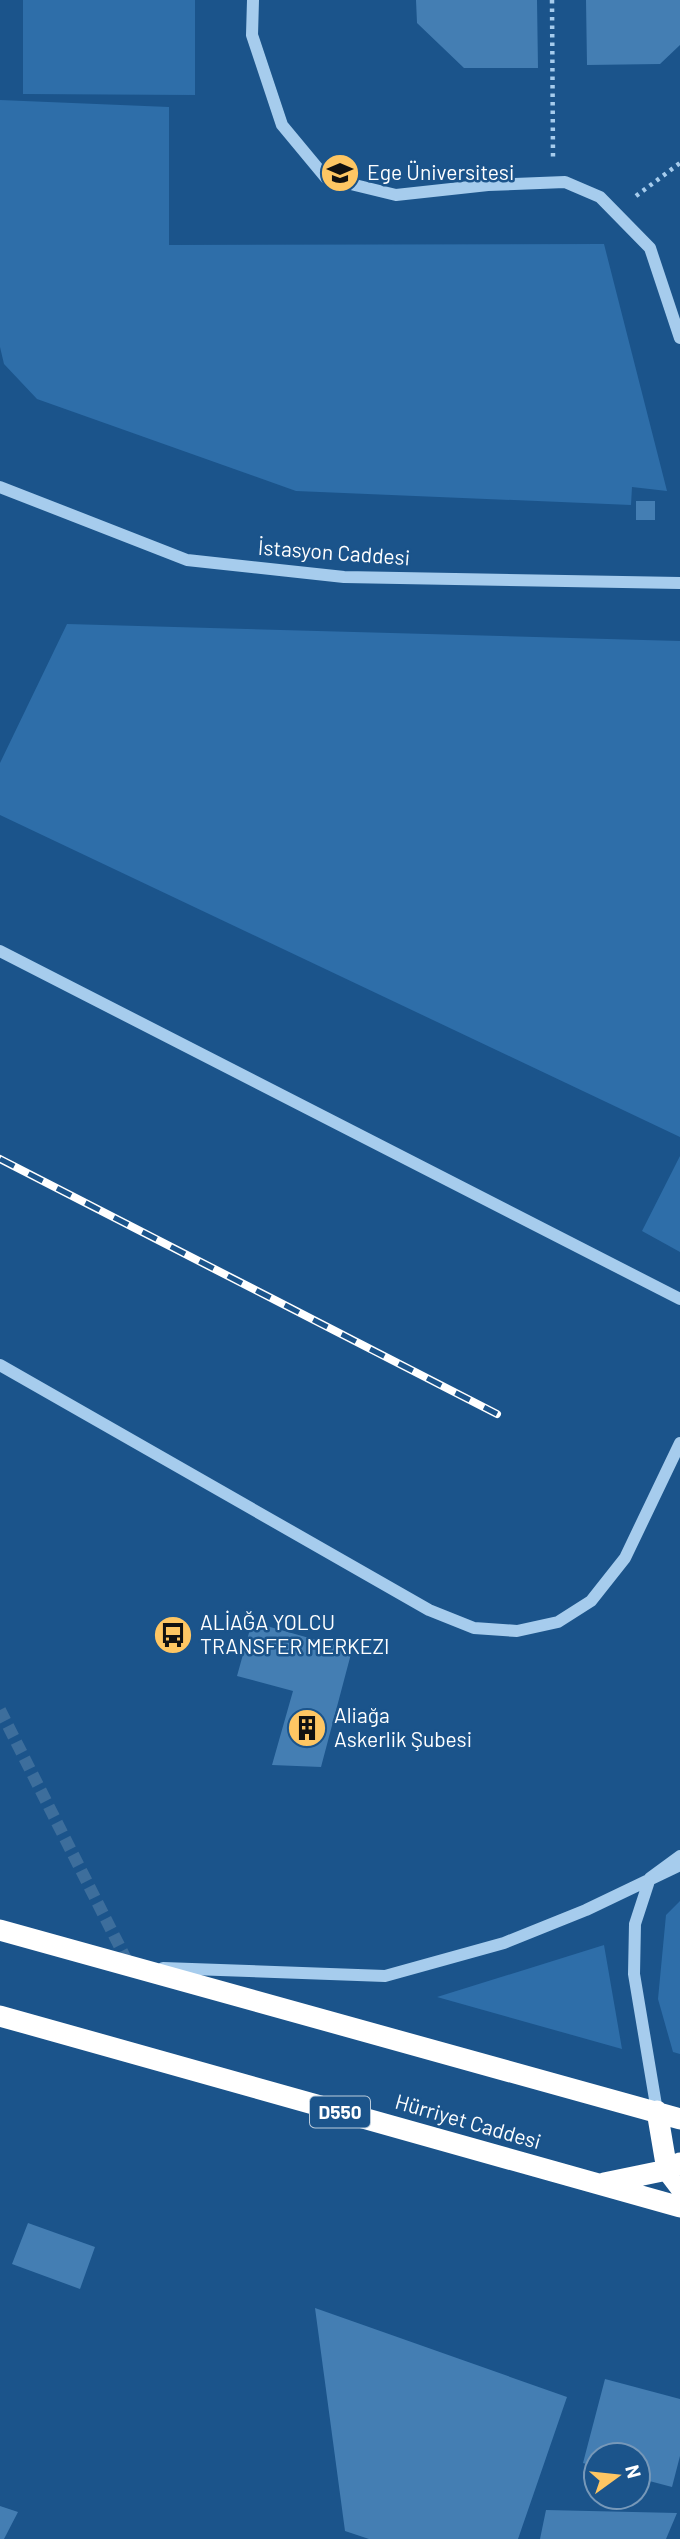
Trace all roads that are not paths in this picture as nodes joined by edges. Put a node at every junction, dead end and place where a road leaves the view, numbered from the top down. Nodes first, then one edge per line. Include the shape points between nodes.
1 (253, 0) edge
2 (680, 338) edge
3 (0, 487) edge
4 (680, 583) edge
5 (0, 951) edge
6 (680, 1299) edge
7 (0, 1365) edge
8 (680, 1443) edge
9 (680, 1856) edge
10 (680, 1865) edge
11 (650, 1878) junction
12 (0, 1930) edge
13 (130, 1968) junction
14 (0, 2016) edge
15 (657, 2111) junction
16 (680, 2119) edge
17 (673, 2167) edge
18 (598, 2185) junction
19 (680, 2187) edge
20 (680, 2207) edge

1 - 2 street via 252,36 282,125 326,178 396,195 488,184 565,182 600,197 650,248
3 - 4 street, İstasyon Caddesi via 187,560 344,577
5 - 6 street
7 - 8 street via 429,1610 474,1628 517,1631 558,1622 591,1601 625,1558
9 - 11 street
10 - 11 street
11 - 13 street via 504,1943 385,1976
11 - 15 street via 635,1924 634,1974
12 - 13 highway
13 - 15 highway
14 - 18 highway, Hürriyet Caddesi / D550
15 - 16 highway
15 - 17 highway
17 - 18 highway
17 - 19 highway
18 - 20 highway, Hürriyet Caddesi / D550

